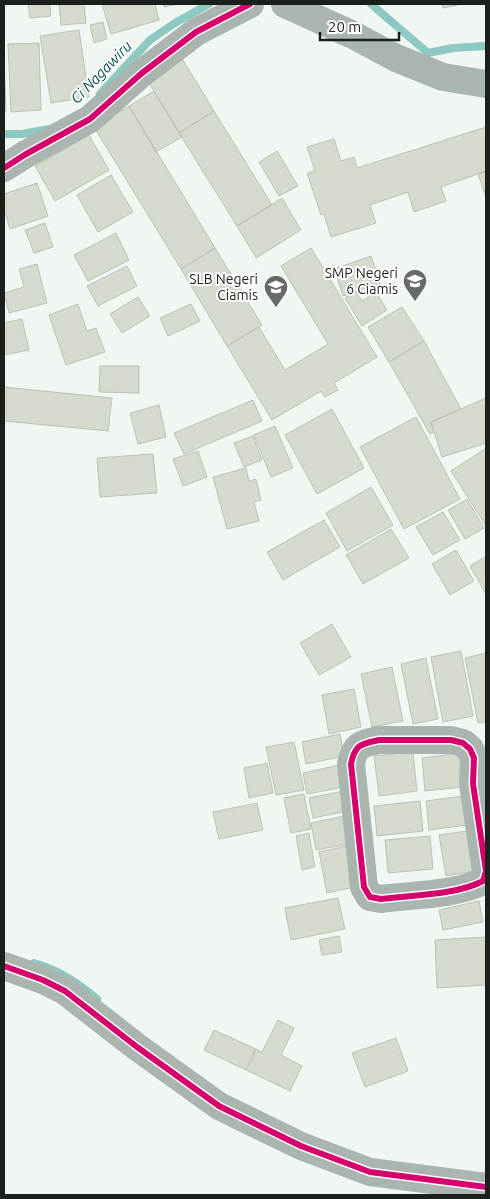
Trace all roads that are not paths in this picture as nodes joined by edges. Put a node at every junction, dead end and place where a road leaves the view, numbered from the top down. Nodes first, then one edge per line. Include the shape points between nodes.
1 (250, 4) edge
2 (285, 4) edge
3 (486, 84) edge
4 (4, 168) edge
5 (480, 759) edge
6 (4, 966) edge
7 (486, 1187) edge

1 - 4 street via 196,32 142,73 90,119
2 - 3 street via 443,77
5 - 5 street via 473,784 486,871 482,880 455,890 381,899 370,897 364,887 360,860 351,764 360,744 378,740 451,740 463,743
6 - 7 street via 65,991 219,1106 301,1146 370,1172

